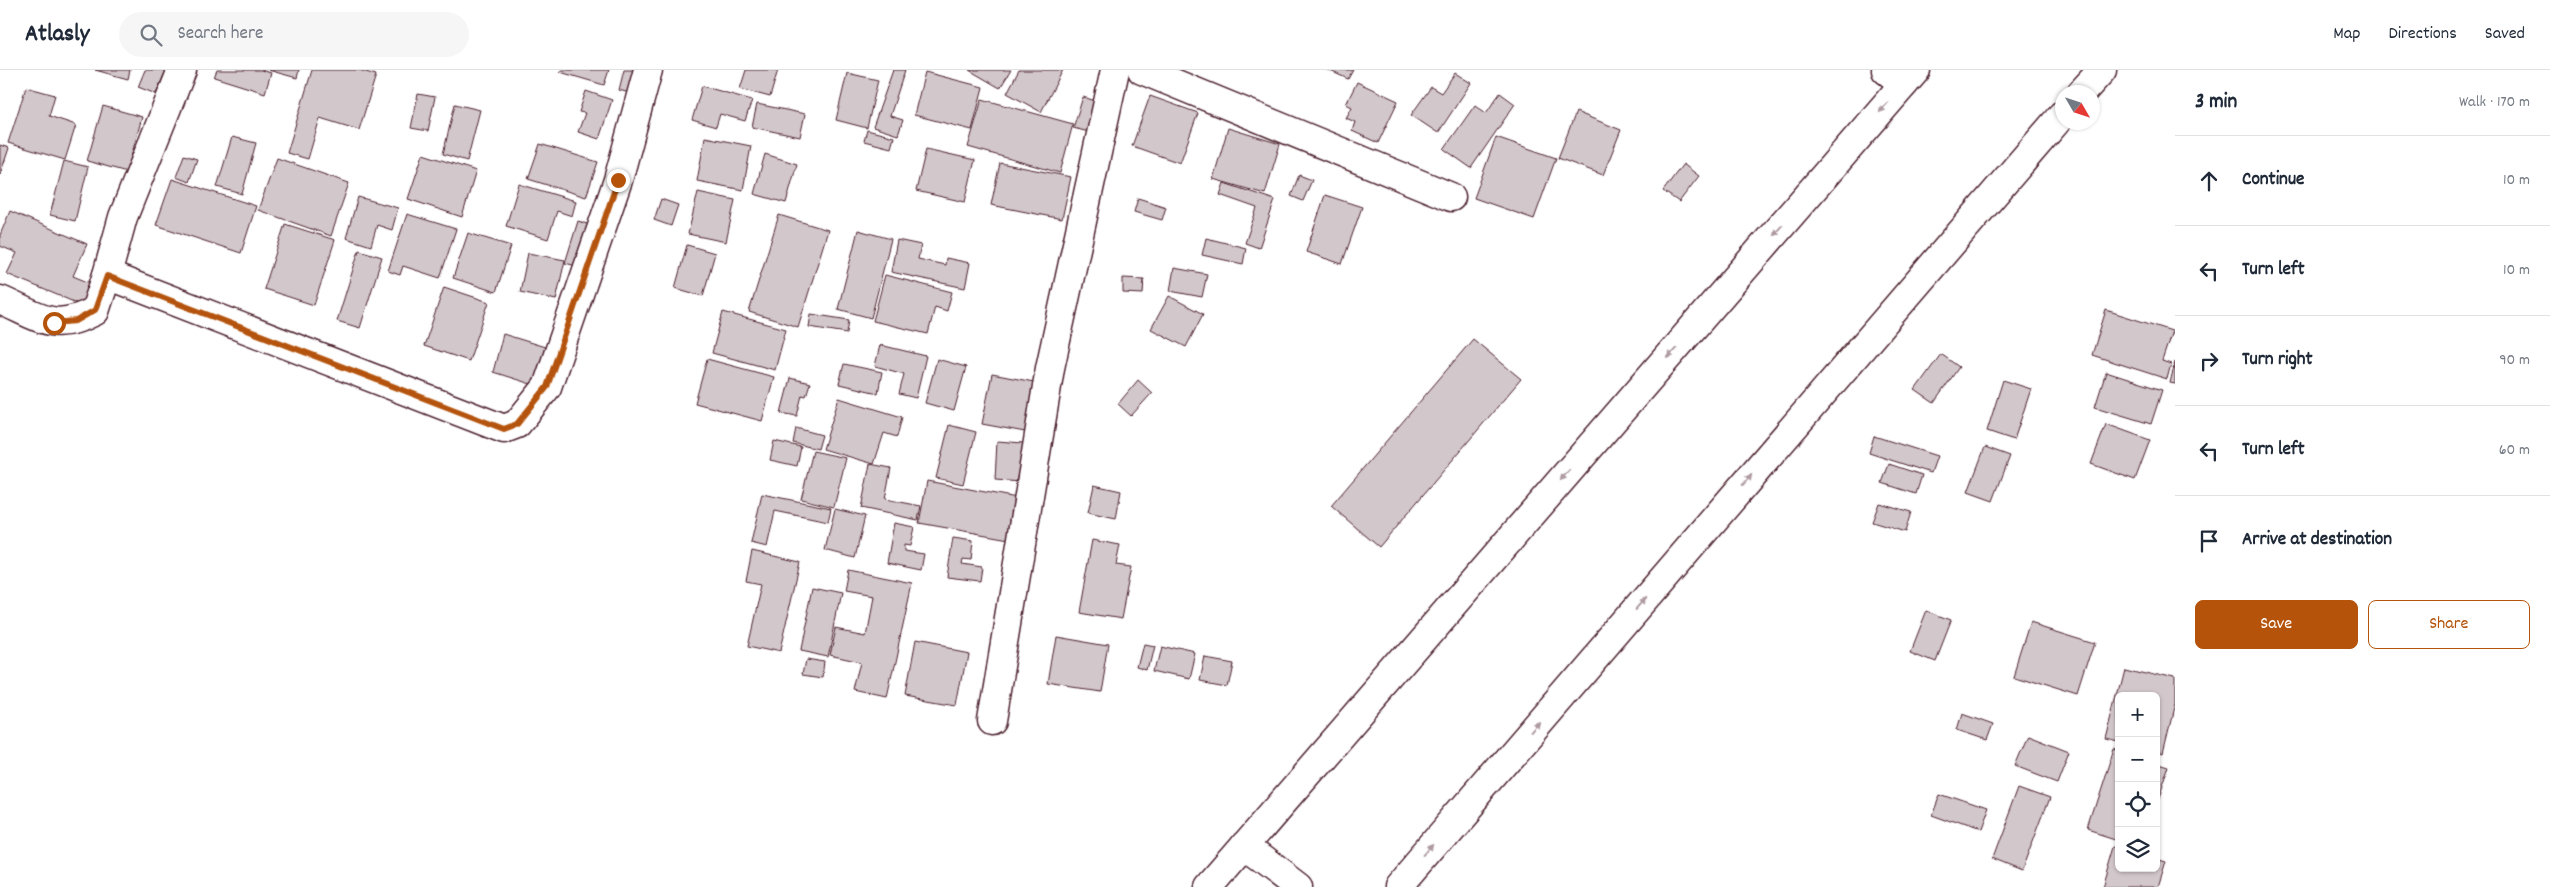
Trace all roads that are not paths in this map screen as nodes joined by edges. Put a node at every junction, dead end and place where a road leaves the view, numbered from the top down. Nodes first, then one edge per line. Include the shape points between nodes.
1 (182, 70) edge
2 (648, 70) edge
3 (1115, 70) edge
4 (1142, 70) edge
5 (2102, 70) edge
6 (1902, 75) edge
7 (2088, 85) edge
8 (2055, 123) edge
9 (1451, 197) dead end
10 (107, 276) junction
11 (0, 300) edge
12 (992, 721) dead end
13 (1244, 846) junction
14 (1209, 887) edge
15 (1298, 887) edge
16 (1398, 887) edge

1 - 10 street via 123,217
2 - 10 street via 618,180 547,387 517,424 504,429
3 - 12 street via 1050,368
4 - 9 street
5 - 7 street
6 -> 13 street
16 -> 8 street
10 - 11 street via 95,310 76,321 54,323
13 - 14 street
13 - 15 street

